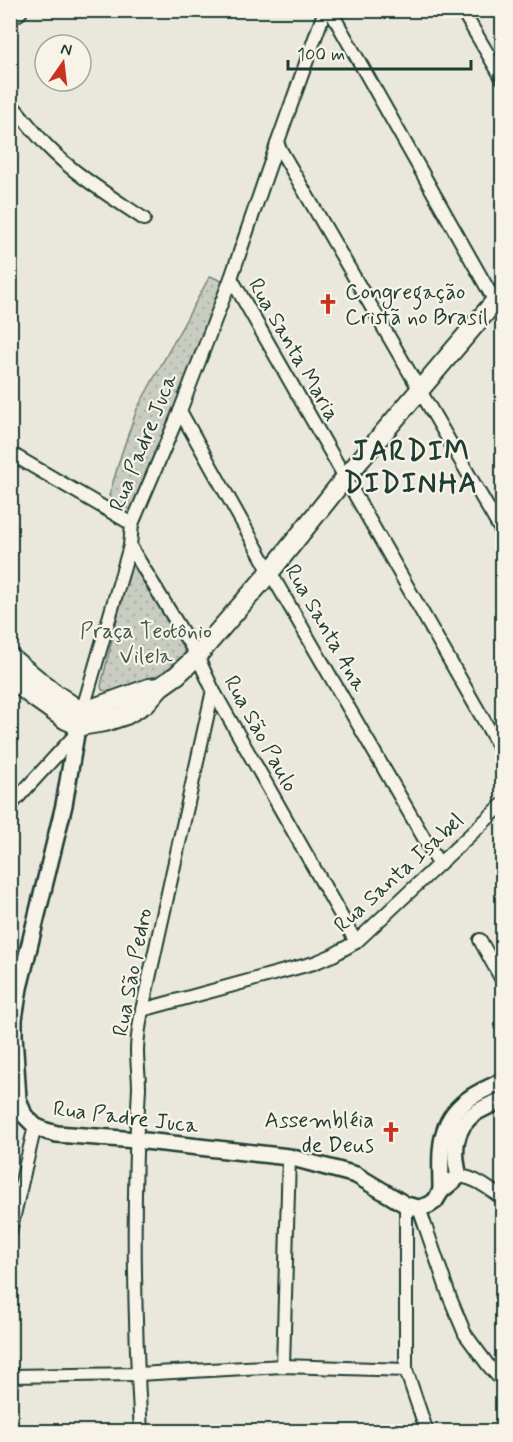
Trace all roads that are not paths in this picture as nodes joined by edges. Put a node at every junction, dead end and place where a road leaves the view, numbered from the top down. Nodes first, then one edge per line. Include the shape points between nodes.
1 (17, 10) edge
2 (325, 10) edge
3 (330, 10) edge
4 (462, 10) edge
5 (10, 14) edge
6 (502, 78) edge
7 (10, 103) edge
8 (277, 144) junction
9 (144, 219) dead end
10 (231, 278) junction
11 (500, 303) edge
12 (420, 392) junction
13 (180, 411) junction
14 (10, 453) edge
15 (345, 478) junction
16 (132, 524) junction
17 (502, 532) edge
18 (130, 546) junction
19 (270, 572) junction
20 (197, 656) junction
21 (10, 657) edge
22 (10, 677) edge
23 (213, 690) junction
24 (79, 724) junction
25 (502, 752) edge
26 (502, 805) edge
27 (10, 806) edge
28 (439, 864) junction
29 (480, 940) dead end
30 (356, 942) junction
31 (502, 980) edge
32 (15, 995) edge
33 (142, 1010) junction
34 (13, 1059) edge
35 (502, 1081) edge
36 (502, 1100) edge
37 (35, 1126) junction
38 (136, 1140) junction
39 (289, 1157) junction
40 (459, 1176) junction
41 (441, 1191) junction
42 (502, 1198) edge
43 (413, 1207) junction
44 (10, 1232) edge
45 (283, 1366) junction
46 (406, 1370) junction
47 (138, 1374) junction
48 (10, 1376) edge
49 (502, 1381) edge
50 (141, 1431) edge
51 (428, 1431) edge

1 - 5 main road
2 - 8 street, Rua Padre Juca
3 - 11 street
4 - 6 street
7 - 9 street via 68,165
8 - 10 street, Rua Padre Juca
8 - 12 street
10 - 13 street, Rua Padre Juca
10 - 15 street, Rua Santa Maria
11 - 12 main road
12 - 15 main road
12 - 17 street
13 - 16 street, Rua Padre Juca
13 - 19 street, Rua Santa Ana
14 - 16 street
15 - 19 main road
15 - 25 street, Rua Santa Maria
16 - 18 street, Rua Padre Juca
18 - 20 street, Rua São Paulo
18 - 24 street, Rua Padre Juca
19 - 20 main road
19 - 28 street, Rua Santa Ana
20 - 23 street, Rua São Paulo
20 - 24 main road via 146,703 126,715
21 - 24 main road via 54,693
22 - 24 main road via 66,720
23 - 30 street, Rua São Paulo
23 - 33 street, Rua São Pedro
24 - 27 street
24 - 32 street, Rua Padre Juca via 64,805
26 - 28 street, Rua Santa Isabel
28 - 30 street, Rua Santa Isabel
29 - 31 street
30 - 33 street, Rua Santa Isabel via 314,963
32 - 34 street, Rua Padre Juca
33 - 38 street, Rua São Pedro via 137,1051
34 - 37 street, Rua Padre Juca via 18,1099 24,1115
35 - 41 street via 472,1096 448,1121 442,1136
36 - 40 street via 475,1113 462,1126 456,1149
37 - 38 street, Rua Padre Juca via 57,1134
37 - 44 street
38 - 39 street, Rua Padre Juca
38 - 47 street, Rua São Pedro
39 - 43 street, Rua Padre Juca via 356,1175
39 - 45 street
40 - 41 street
40 - 42 street via 478,1181
41 - 43 street via 429,1205
43 - 46 street
43 - 49 street via 465,1334
45 - 46 street
45 - 47 street
46 - 51 street
47 - 48 street
47 - 50 street, Rua São Pedro

